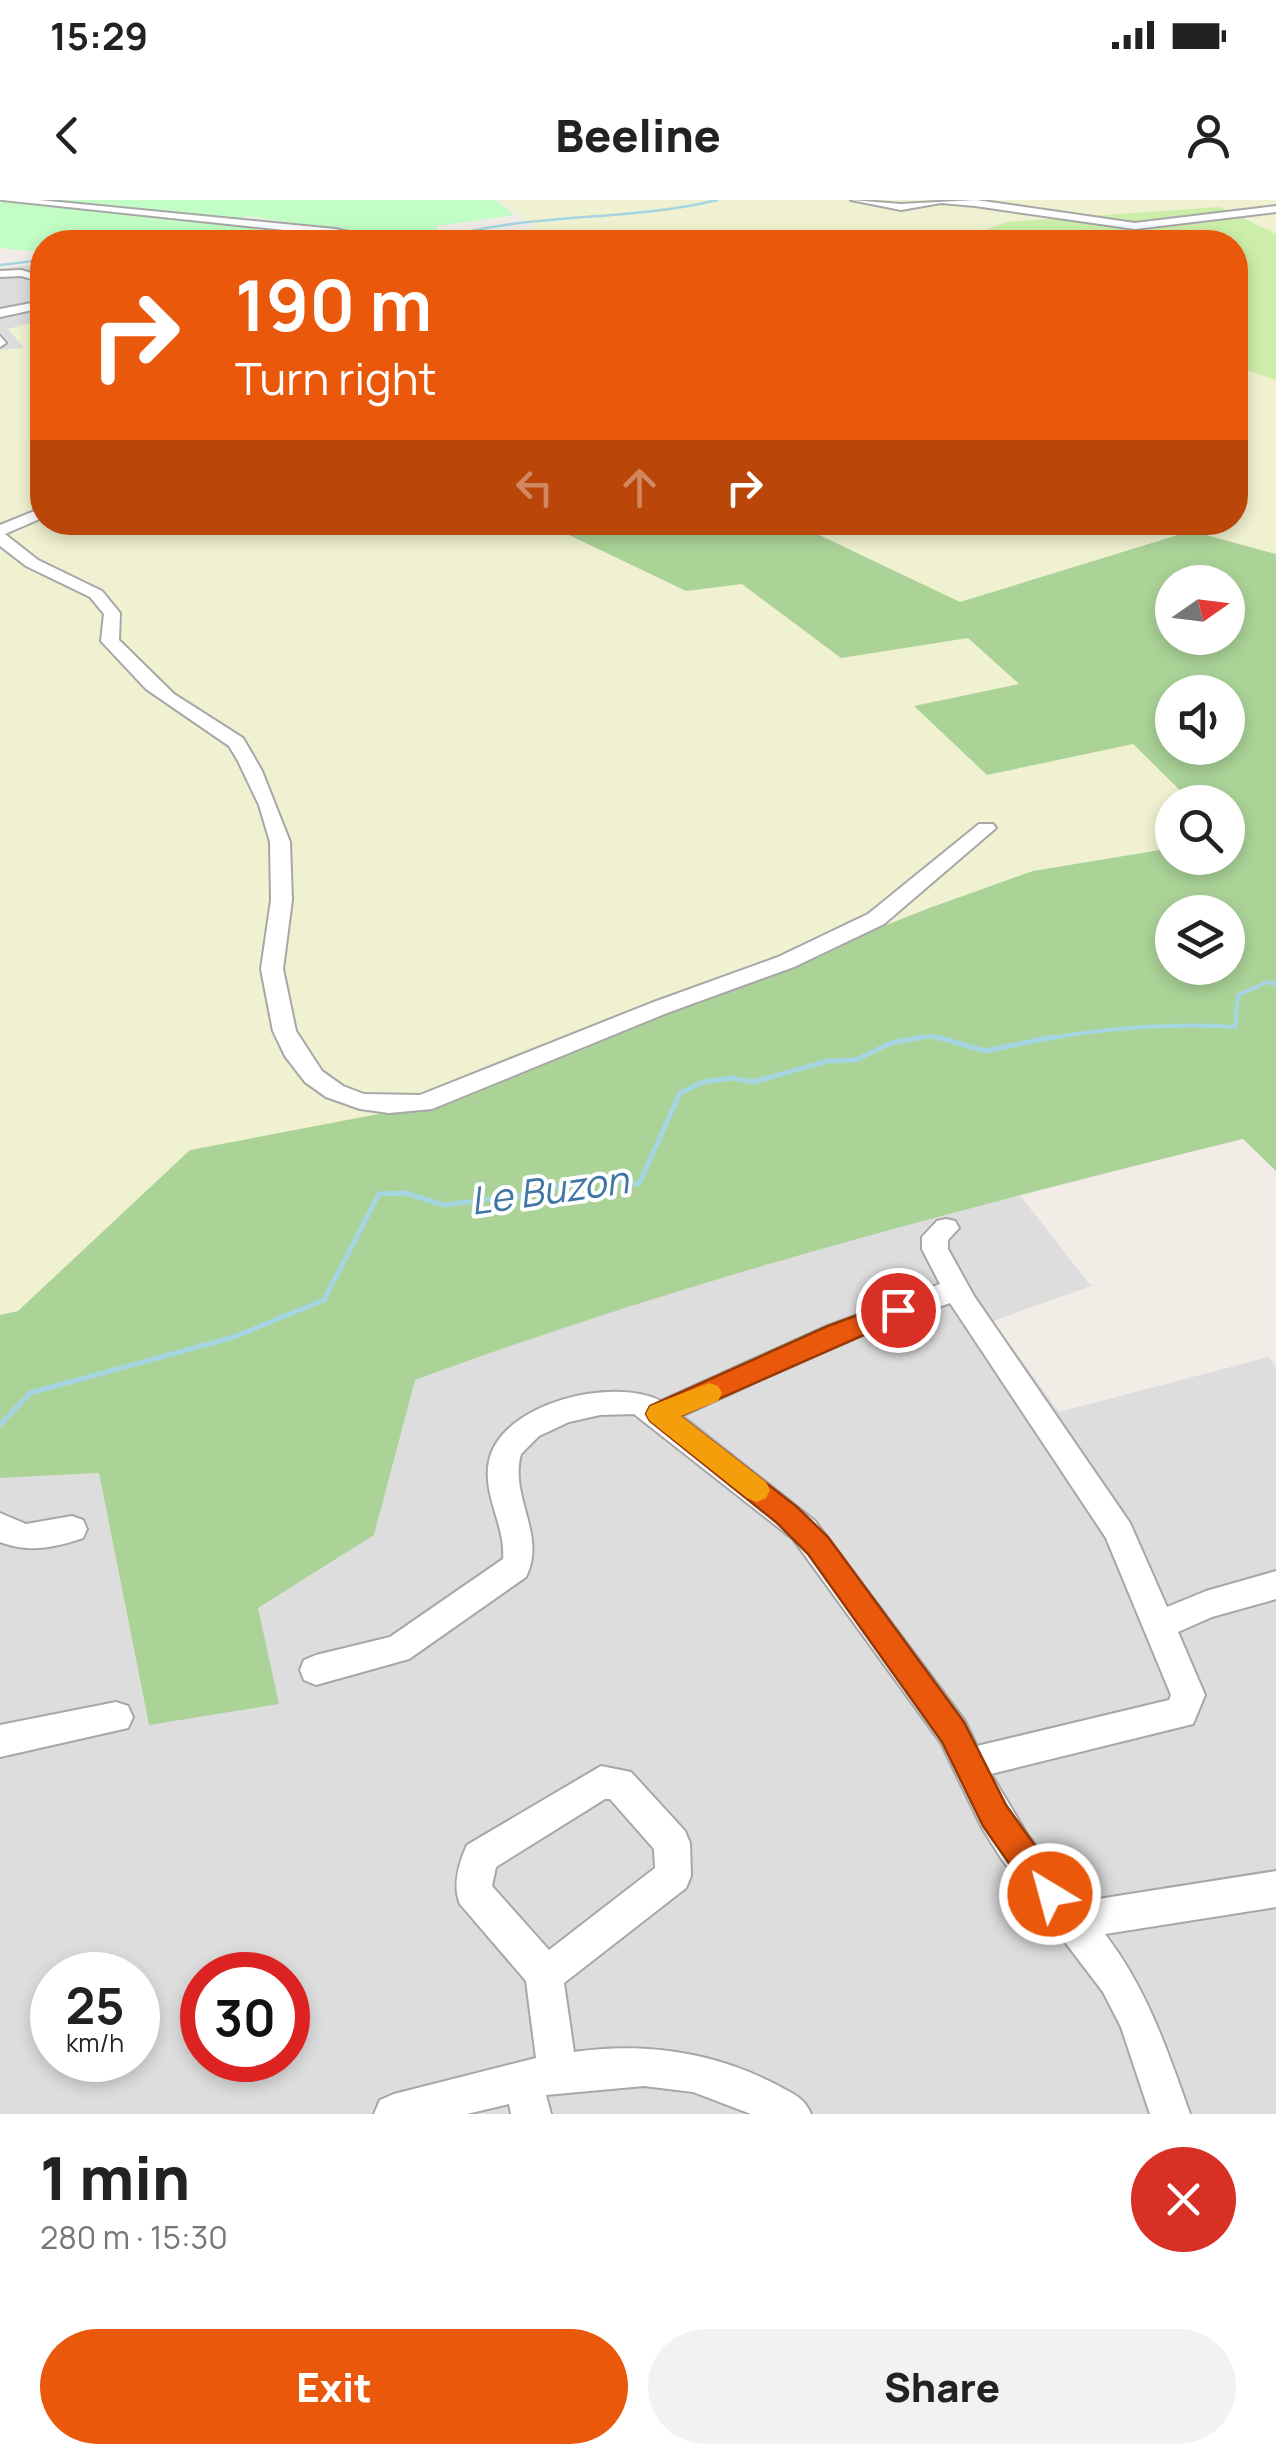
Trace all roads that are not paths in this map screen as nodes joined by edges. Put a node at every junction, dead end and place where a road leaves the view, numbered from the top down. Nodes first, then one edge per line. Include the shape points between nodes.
1 (7, 200) edge
2 (856, 200) edge
3 (1276, 208) edge
4 (314, 230) edge
5 (0, 274) edge
6 (30, 275) edge
7 (30, 307) edge
8 (0, 313) edge
9 (30, 519) edge
10 (0, 534) edge
11 (986, 828) dead end
12 (946, 1228) dead end
13 (956, 1288) junction
14 (659, 1414) junction
15 (0, 1526) edge
16 (72, 1529) dead end
17 (1276, 1585) edge
18 (1160, 1625) junction
19 (316, 1670) dead end
20 (116, 1717) dead end
21 (0, 1741) edge
22 (971, 1763) junction
23 (1276, 1889) edge
24 (1072, 1922) junction
25 (544, 1972) junction
26 (537, 2090) edge
27 (394, 2114) edge
28 (791, 2114) edge
29 (1170, 2114) edge

1 - 4 street
2 - 3 street via 902,207 975,202 1134,226
5 - 6 street
7 - 8 street
9 - 10 street
10 - 11 street via 32,563 110,606 110,642 147,684 236,742 277,825 282,902 272,966 280,1021 296,1057 347,1100 392,1108 424,1104 850,933
12 - 13 street via 935,1238 935,1249
13 - 14 street via 837,1333
13 - 18 street via 1119,1532
14 - 19 street via 633,1401 569,1410 531,1426 506,1452 502,1476 520,1547 515,1568 398,1648
14 - 22 street via 818,1546
15 - 16 street via 13,1536 40,1538
17 - 18 street
18 - 22 street via 1188,1695 1181,1713
20 - 21 street
22 - 24 street via 994,1816
23 - 24 street
24 - 29 street via 1127,1998
25 - 25 street via 673,1876 672,1844 619,1784 602,1782 480,1857 473,1890
25 - 26 street
26 - 27 street
26 - 28 street via 596,2065 648,2064 747,2089

